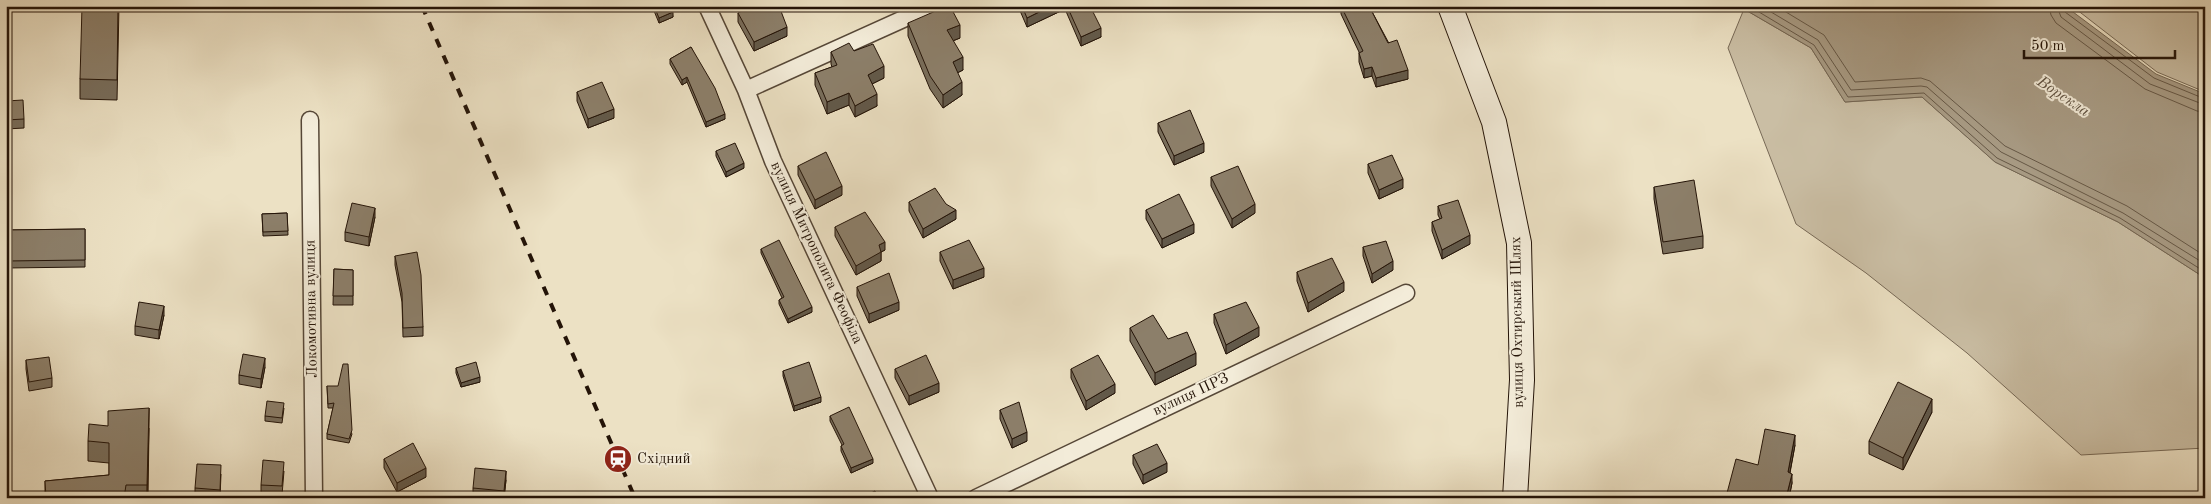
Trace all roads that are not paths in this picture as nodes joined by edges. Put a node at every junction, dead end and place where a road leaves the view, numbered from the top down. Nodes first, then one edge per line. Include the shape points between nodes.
1 (708, 6) edge
2 (932, 6) edge
3 (1450, 6) edge
4 (746, 90) junction
5 (310, 120) dead end
6 (1406, 293) dead end
7 (314, 498) edge
8 (930, 498) edge
9 (976, 498) edge
10 (1515, 498) edge

1 - 4 street, вулиця Митрополита Феофіла
2 - 4 street
3 - 10 main road, вулиця Охтирський Шлях via 1494,122 1519,242 1522,380
4 - 8 street, вулиця Митрополита Феофіла via 773,161
5 - 7 street, Локомотивна вулиця
6 - 9 street, вулиця ПРЗ

